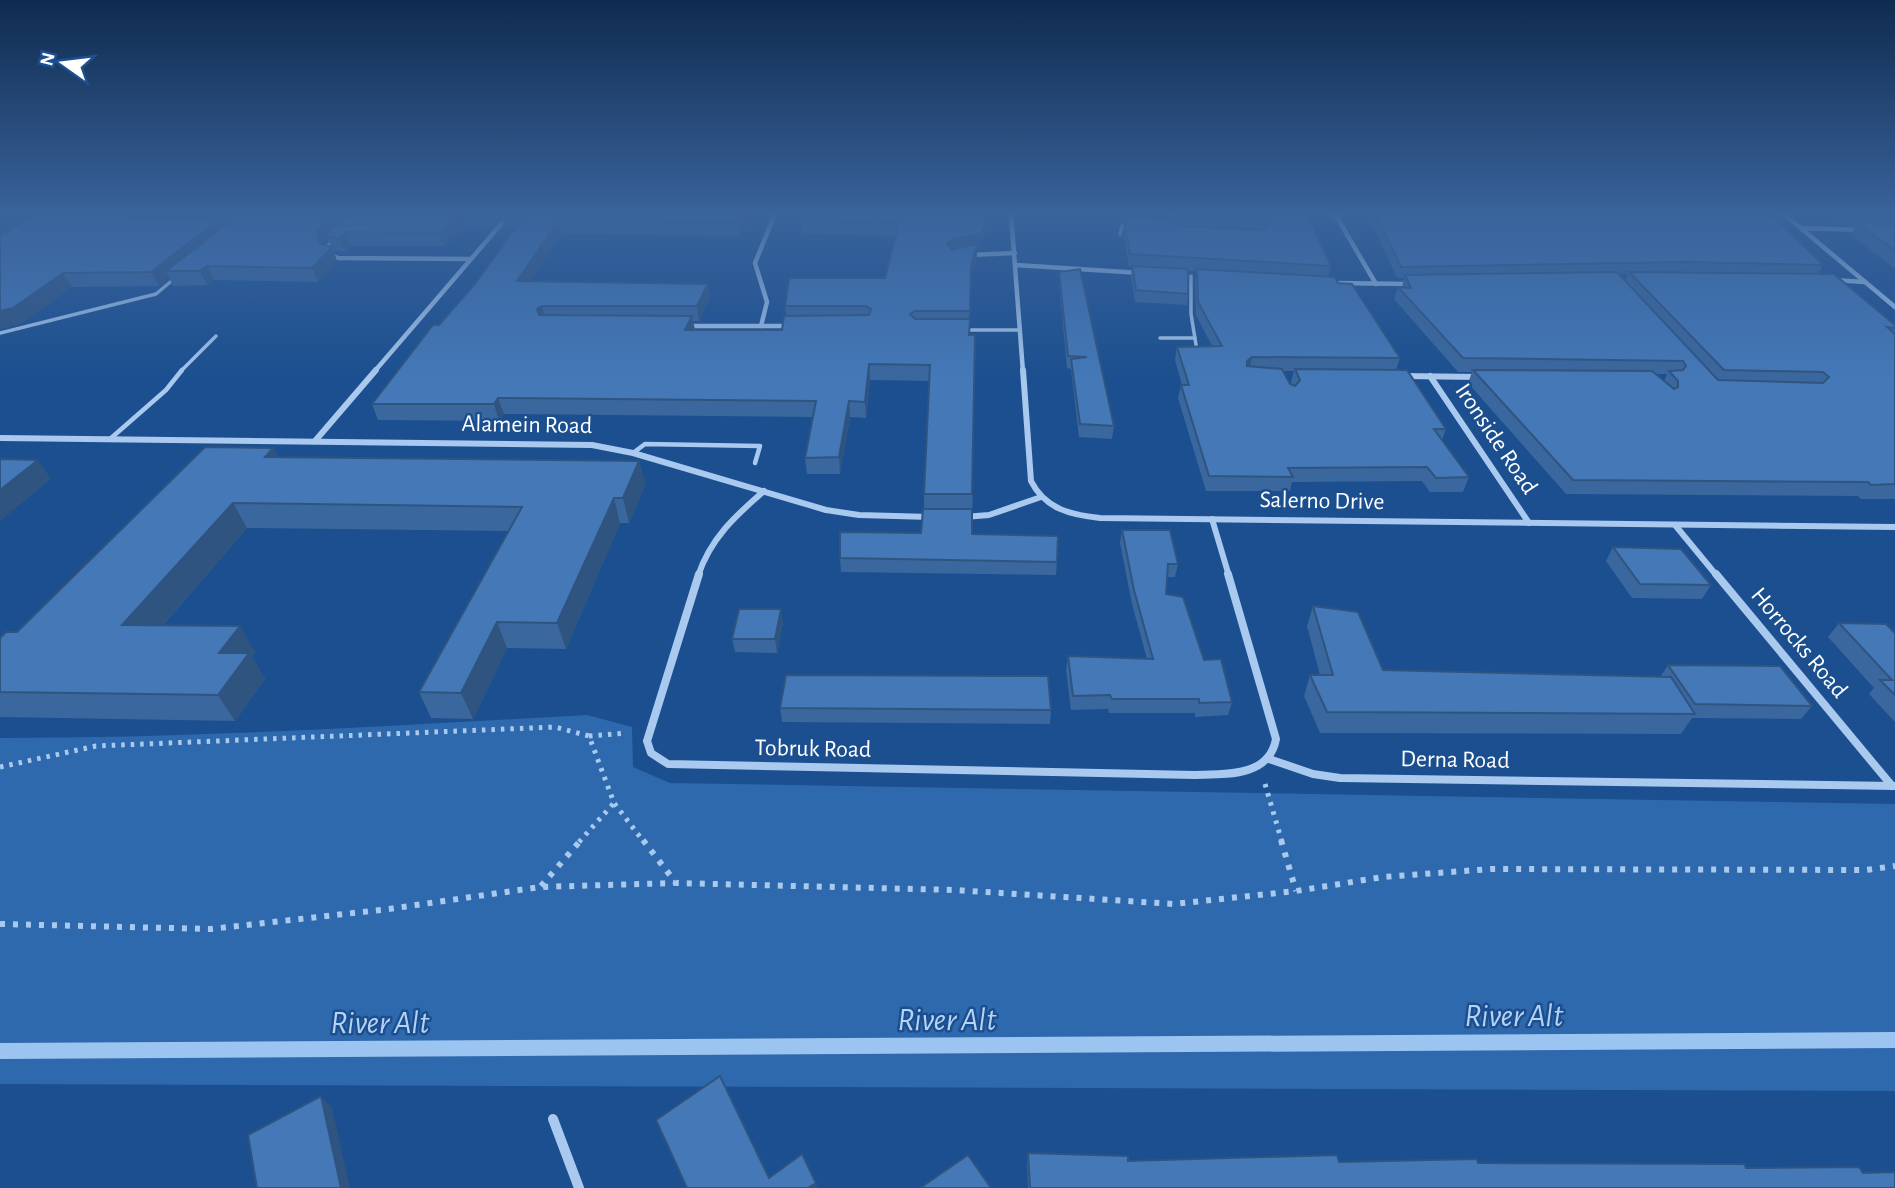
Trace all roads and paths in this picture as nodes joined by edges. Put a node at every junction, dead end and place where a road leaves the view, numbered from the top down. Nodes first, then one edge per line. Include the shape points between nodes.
1 (461, 269) edge
2 (757, 269) edge
3 (1016, 269) edge
4 (1087, 269) edge
5 (1367, 269) edge
6 (1850, 269) edge
7 (1144, 273) edge
8 (1179, 276) edge
9 (1191, 276) junction
10 (176, 277) edge
11 (1204, 277) edge
12 (1832, 280) edge
13 (1865, 282) junction
14 (1332, 283) edge
15 (1376, 284) junction
16 (1412, 284) edge
17 (1895, 307) edge
18 (680, 326) edge
19 (761, 326) junction
20 (801, 326) edge
21 (954, 330) edge
22 (1020, 330) junction
23 (0, 333) edge
24 (216, 336) dead end
25 (1160, 338) dead end
26 (1195, 338) junction
27 (1197, 351) edge
28 (1390, 376) edge
29 (1430, 376) junction
30 (1485, 377) edge
31 (0, 438) edge
32 (110, 439) junction
33 (315, 441) junction
34 (633, 453) junction
35 (755, 463) dead end
36 (764, 491) junction
37 (1041, 498) junction
38 (939, 517) edge
39 (959, 517) edge
40 (1212, 519) junction
41 (1529, 523) junction
42 (1675, 525) junction
43 (1895, 527) edge
44 (649, 733) junction
45 (589, 736) junction
46 (1269, 759) junction
47 (1259, 766) junction
48 (0, 767) edge
49 (1894, 786) edge
50 (614, 803) junction
51 (1895, 866) edge
52 (676, 883) junction
53 (540, 887) junction
54 (1296, 891) junction
55 (0, 924) edge
56 (553, 1119) dead end
57 (579, 1188) edge

1 - 33 street
2 - 19 street via 767,302
3 - 22 street
4 - 7 street
5 - 15 street
6 - 13 street
8 - 9 street
9 - 11 street
9 - 26 lane
10 - 23 lane via 156,294
12 - 13 street
13 - 17 street
14 - 15 street
15 - 16 street
18 - 19 street
19 - 20 street
21 - 22 lane
22 - 37 street via 1031,481
24 - 32 lane via 166,390
25 - 26 lane
26 - 27 lane
28 - 29 street, Ironside Road
29 - 30 street, Ironside Road
29 - 41 street, Ironside Road
31 - 32 street, Alamein Road
32 - 33 street, Alamein Road
33 - 34 street, Alamein Road via 577,444
34 - 35 lane via 645,444 760,446
34 - 36 street, Alamein Road
36 - 38 street, Alamein Road via 842,513
36 - 44 street via 724,527 706,554
37 - 39 street via 989,515
37 - 40 street, Salerno Drive via 1065,512 1087,517
40 - 41 street, Salerno Drive
40 - 46 street via 1275,733 1276,746
41 - 42 street, Salerno Drive
42 - 43 street, Salerno Drive
42 - 49 street, Horrocks Road
44 - 45 path
44 - 47 street, Tobruk Road via 651,753 675,766 1195,775
45 - 48 path via 555,727 96,746
45 - 50 path
46 - 47 street, Tobruk Road
46 - 49 street, Derna Road via 1340,778
47 - 54 path
50 - 52 path
50 - 53 path
51 - 54 path via 1799,871 1490,869 1383,877
52 - 53 path
52 - 54 path via 954,890 1174,904
53 - 55 path via 211,929
56 - 57 street

